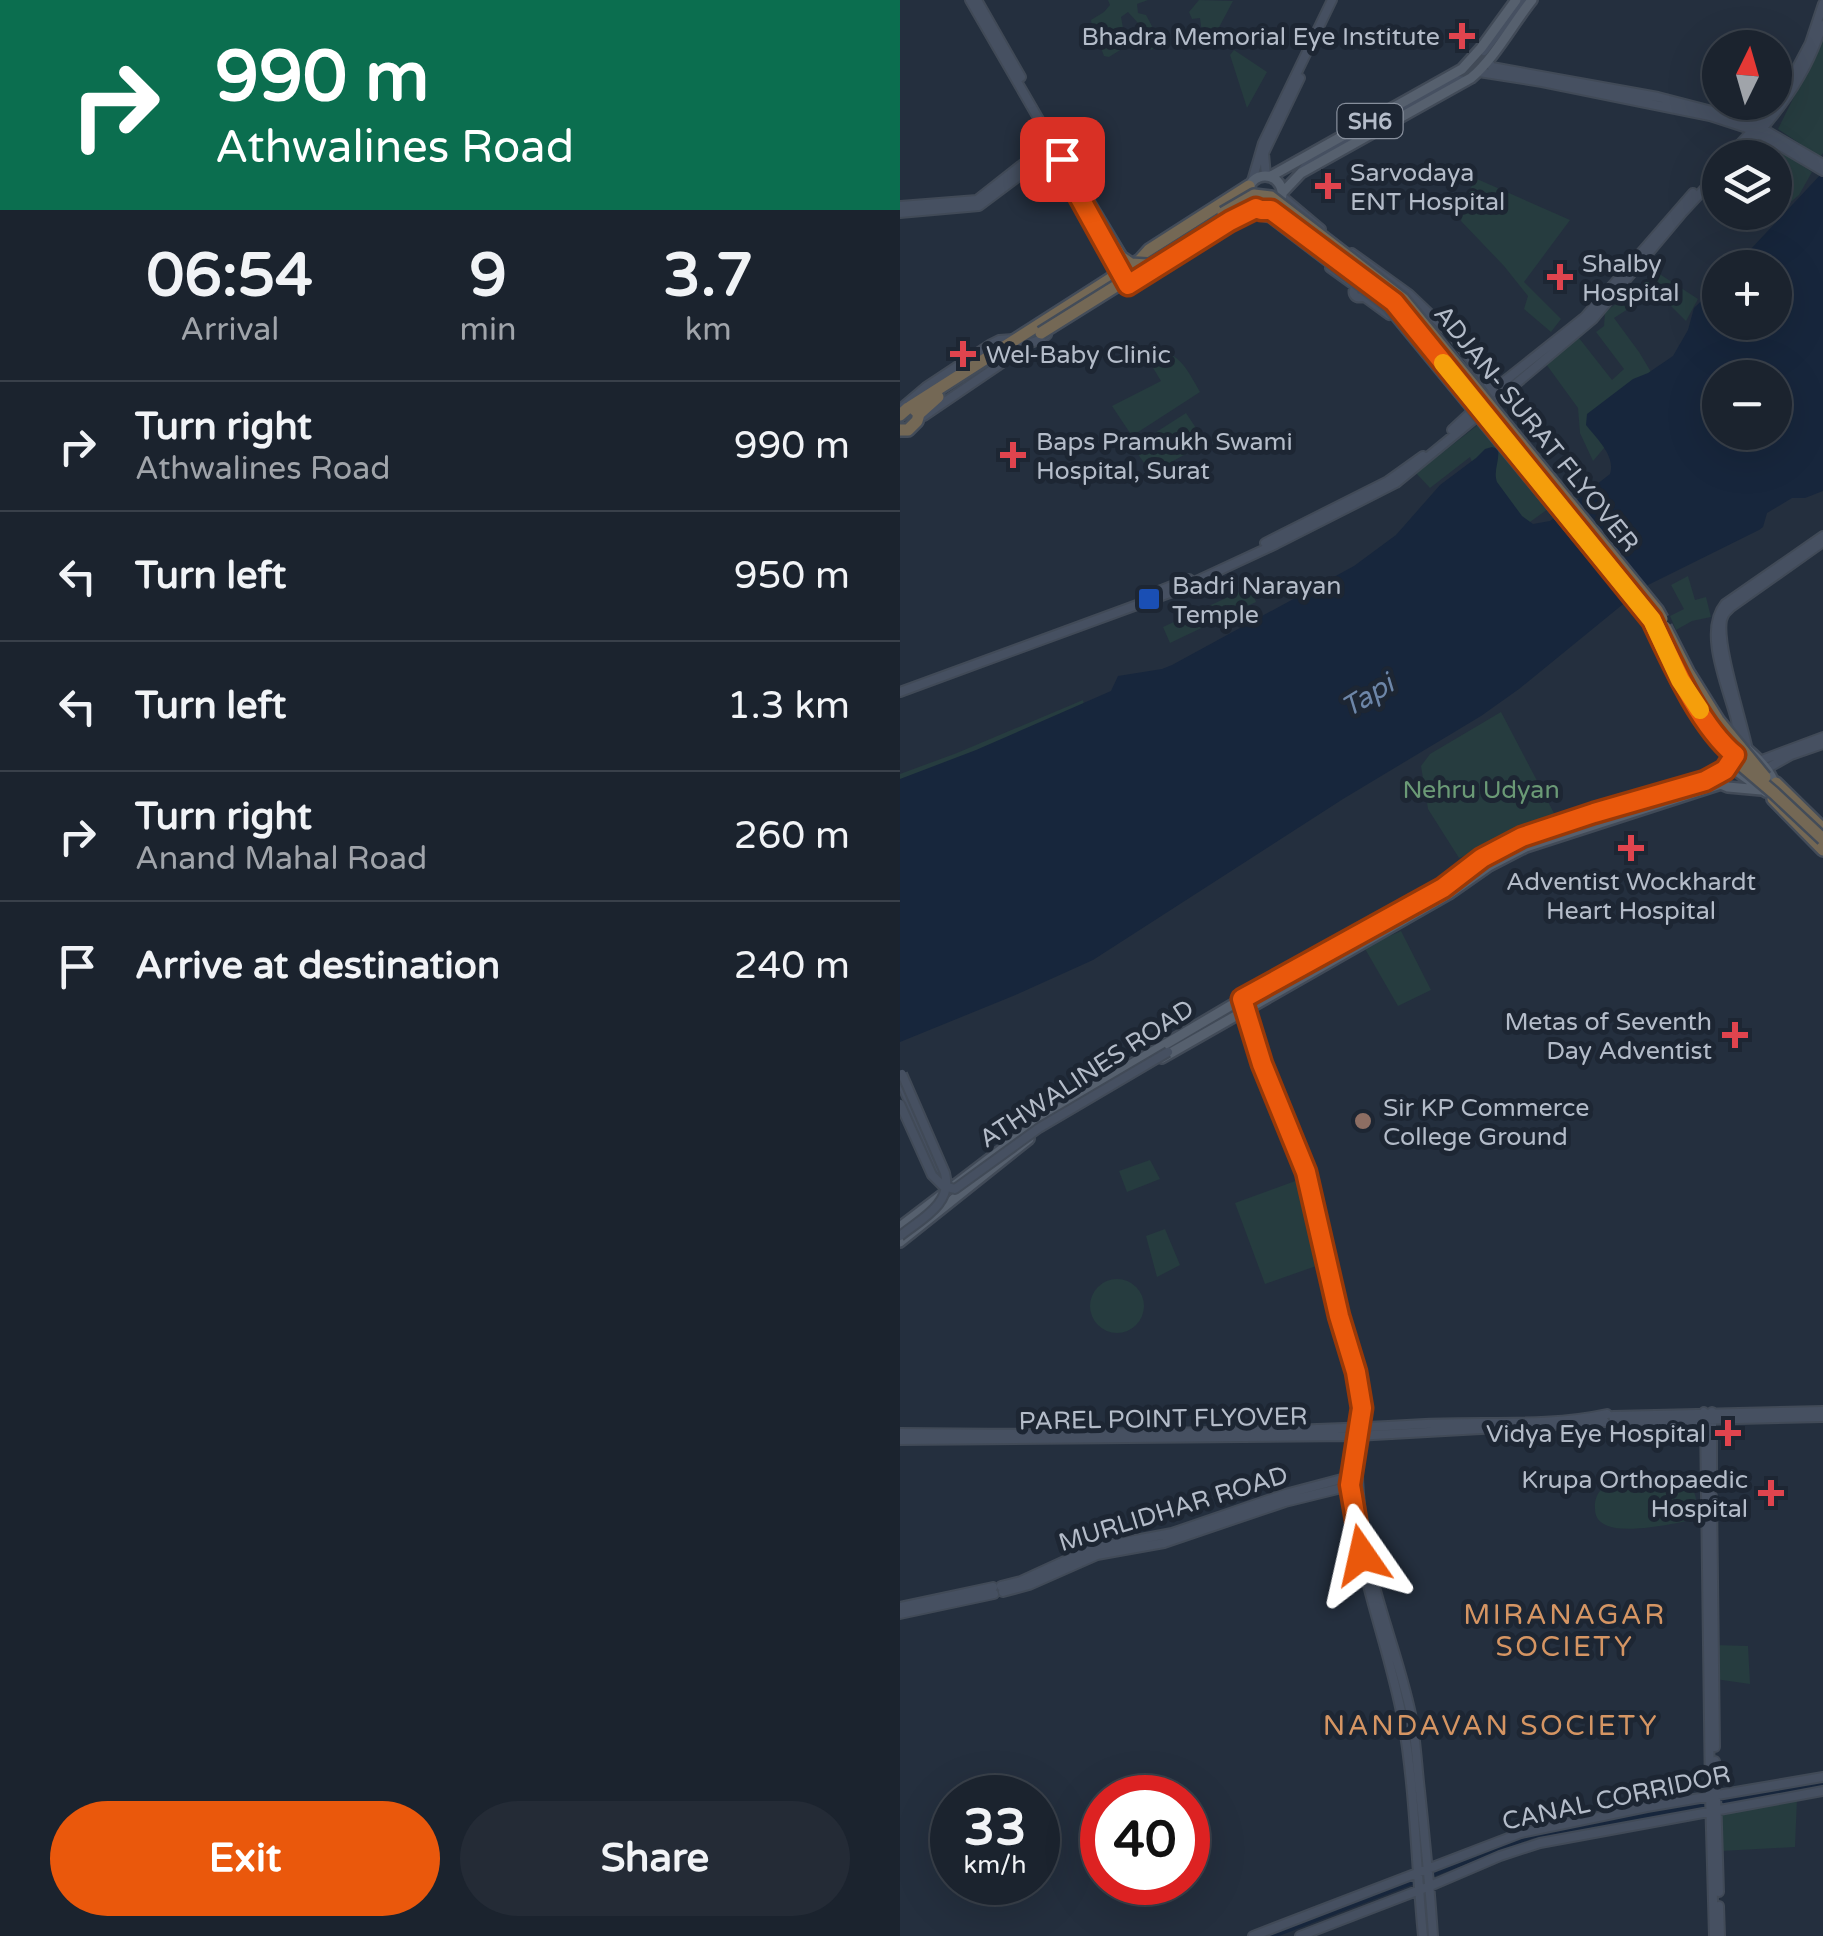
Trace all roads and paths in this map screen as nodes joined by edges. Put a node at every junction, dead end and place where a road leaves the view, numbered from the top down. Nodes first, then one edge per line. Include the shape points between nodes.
1 (973, 0) edge
2 (1335, 0) edge
3 (1516, 0) edge
4 (1524, 0) edge
5 (1532, 0) edge
6 (1823, 4) edge
7 (1823, 21) edge
8 (1486, 54) junction
9 (1468, 64) junction
10 (1473, 76) junction
11 (1758, 130) junction
12 (1748, 140) edge
13 (1056, 148) junction
14 (1823, 168) edge
15 (1268, 176) junction
16 (1251, 184) junction
17 (1702, 189) edge
18 (1272, 204) junction
19 (900, 209) edge
20 (1156, 259) junction
21 (1138, 261) junction
22 (1122, 272) junction
23 (1377, 272) junction
24 (1146, 273) junction
25 (1128, 285) junction
26 (1360, 291) junction
27 (1410, 294) junction
28 (1013, 347) junction
29 (1499, 389) junction
30 (937, 402) junction
31 (907, 412) edge
32 (900, 434) edge
33 (1823, 539) edge
34 (1653, 616) junction
35 (900, 689) edge
36 (1736, 722) junction
37 (1716, 725) junction
38 (1823, 740) edge
39 (1739, 751) junction
40 (1762, 765) junction
41 (1720, 779) junction
42 (1768, 788) junction
43 (1823, 829) edge
44 (1823, 838) edge
45 (1823, 850) edge
46 (1245, 997) junction
47 (1250, 1008) junction
48 (1184, 1045) junction
49 (901, 1075) edge
50 (900, 1093) edge
51 (900, 1104) edge
52 (995, 1159) junction
53 (957, 1182) junction
54 (928, 1205) junction
55 (900, 1228) edge
56 (900, 1239) edge
57 (1823, 1414) edge
58 (1708, 1416) junction
59 (1610, 1418) junction
60 (1360, 1431) junction
61 (900, 1436) edge
62 (1355, 1480) junction
63 (900, 1611) edge
64 (1823, 1777) edge
65 (1823, 1791) edge
66 (1713, 1795) junction
67 (1713, 1812) junction
68 (1428, 1868) junction
69 (1416, 1872) junction
70 (1430, 1886) junction
71 (1418, 1890) junction
72 (1253, 1936) edge
73 (1300, 1936) edge
74 (1424, 1936) edge
75 (1432, 1936) edge
76 (1717, 1936) edge

1 - 13 street
1 - 21 street via 1120,246
2 - 15 street via 1264,153
2 - 16 street via 1269,128
3 - 8 main road, SH6
4 - 8 street
5 - 8 main road, SH6
6 - 11 street via 1810,43
7 - 11 street via 1784,104
8 - 9 main road, SH6
8 - 10 main road, SH6
8 - 11 street via 1492,67 1658,97
9 - 10 main road
9 - 15 main road, SH6
10 - 11 street via 1655,103
10 - 18 main road, SH6 via 1301,173
11 - 12 street
11 - 14 street
13 - 19 street via 980,206
13 - 20 highway, bridge via 1121,257 1137,266
13 - 22 street
15 - 16 main road
15 - 18 main road via 1279,182
16 - 18 main road via 1248,196
16 - 21 highway
17 - 29 street via 1593,320
18 - 23 street
18 - 24 street via 1230,221
18 - 26 street
18 - 34 highway, bridge via 1394,302
20 - 21 highway, ADJAN- SURAT FLYOVER
20 - 28 highway, ADJAN- SURAT FLYOVER, bridge
20 - 44 highway, ADJAN- SURAT FLYOVER, bridge via 1230,215 1254,212 1270,216 1388,305 1650,622 1678,683 1727,754
20 - 44 highway, ADJAN- SURAT FLYOVER, bridge via 1259,194 1402,298 1657,610 1688,672 1738,746
21 - 22 highway
21 - 24 street
22 - 25 street
22 - 28 highway
23 - 26 street
23 - 27 street
24 - 25 street
25 - 28 street via 1039,340
26 - 27 street via 1390,315
27 - 29 street
28 - 30 highway
28 - 31 highway
29 - 35 street via 1388,482 1287,535 1175,590
30 - 31 highway
30 - 32 street
31 - 32 highway via 908,430
33 - 36 street via 1720,608 1720,668
33 - 39 street via 1724,616
34 - 37 highway
34 - 39 highway via 1680,680 1726,748
36 - 37 highway
36 - 39 street
37 - 39 highway
38 - 40 street
39 - 40 main road
39 - 41 main road, ATHWALINES ROAD
39 - 42 main road via 1735,770
40 - 42 main road
41 - 42 main road, ATHWALINES ROAD
41 - 46 main road, ATHWALINES ROAD via 1522,837
41 - 47 main road, ATHWALINES ROAD via 1526,847
42 - 43 highway
42 - 45 highway
46 - 47 main road
46 - 52 main road, ATHWALINES ROAD via 1035,1124
47 - 48 main road, ATHWALINES ROAD
47 - 60 street via 1262,1064 1306,1172 1356,1372
48 - 51 street, bridge via 1038,1128 955,1188 932,1176
48 - 52 main road, ATHWALINES ROAD
49 - 53 street via 942,1179
49 - 56 street, bridge via 948,1187 940,1204
50 - 54 street via 938,1182
52 - 53 main road, ATHWALINES ROAD
52 - 56 main road, ATHWALINES ROAD
53 - 54 main road, ATHWALINES ROAD
54 - 55 main road, ATHWALINES ROAD
57 - 58 street
58 - 59 street
58 - 66 street
59 - 60 street
59 - 60 street
60 - 61 street
60 - 62 street
62 - 63 street, MURLIDHAR ROAD via 1285,1494 1172,1534 1093,1548 998,1590
62 - 68 street via 1412,1718
62 - 69 street via 1356,1532 1402,1719
64 - 66 street, CANAL CORRIDOR
65 - 67 street
66 - 67 street
66 - 68 street, CANAL CORRIDOR via 1521,1833
67 - 70 street via 1540,1843
67 - 76 street
68 - 69 street, CANAL CORRIDOR
68 - 70 street
69 - 71 street
69 - 72 street, CANAL CORRIDOR
70 - 71 street
70 - 75 street
71 - 73 street
71 - 74 street

